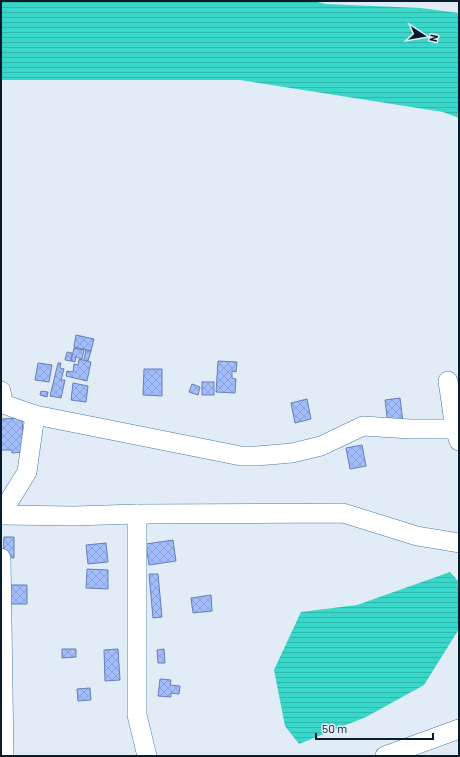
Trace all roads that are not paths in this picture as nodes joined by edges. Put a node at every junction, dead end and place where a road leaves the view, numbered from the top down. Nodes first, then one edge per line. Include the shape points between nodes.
1 (448, 381) dead end
2 (1, 391) edge
3 (35, 415) junction
4 (457, 435) edge
5 (137, 514) junction
6 (1, 515) edge
7 (459, 543) edge
8 (1, 558) edge
9 (459, 729) edge
10 (4, 756) edge
11 (146, 756) edge
12 (385, 756) edge

1 - 4 street
2 - 3 street via 2,404
3 - 4 street via 242,456 292,453 321,446 364,426
3 - 6 street via 27,472
5 - 6 street
5 - 7 street via 343,513 417,536
5 - 11 street via 137,715
8 - 10 street
9 - 12 street

